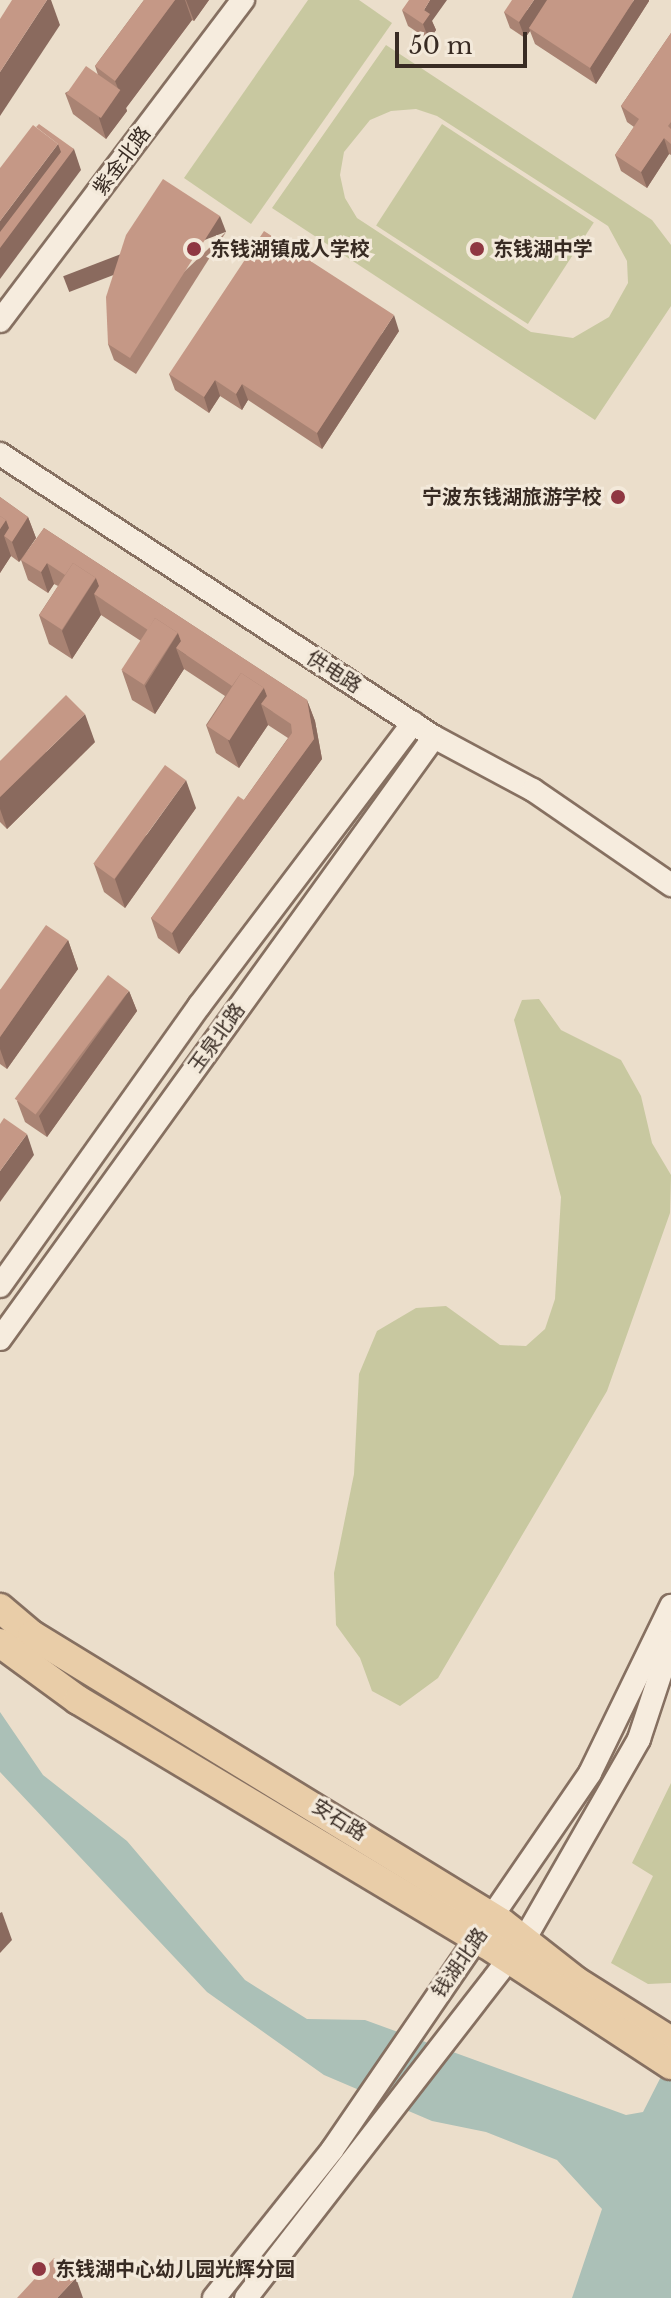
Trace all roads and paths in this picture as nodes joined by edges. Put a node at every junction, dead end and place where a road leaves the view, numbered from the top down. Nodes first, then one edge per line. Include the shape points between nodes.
1 (243, 0) edge
2 (0, 321) edge
3 (0, 454) edge
4 (413, 723) junction
5 (434, 737) junction
6 (671, 885) edge
7 (0, 1286) edge
8 (0, 1339) edge
9 (671, 1606) edge
10 (0, 1608) edge
11 (671, 1642) edge
12 (0, 1643) edge
13 (485, 1928) junction
14 (516, 1950) junction
15 (663, 2048) edge
16 (214, 2298) edge
17 (246, 2298) edge

1 - 2 street, 紫金北路
3 - 4 street, 供电路
4 - 5 street, 供电路
4 - 7 street, 玉泉北路 via 199,1006
5 - 6 street, 供电路 via 533,790
5 - 8 street, 玉泉北路
9 - 13 street, 钱湖北路 via 590,1773
10 - 13 main road, 安石路 via 32,1635
11 - 14 street, 钱湖北路 via 639,1739
12 - 13 main road, 安石路 via 78,1700
13 - 14 main road, 安石路
13 - 16 street, 钱湖北路 via 332,2150
14 - 15 main road, 安石路
14 - 17 street, 钱湖北路

